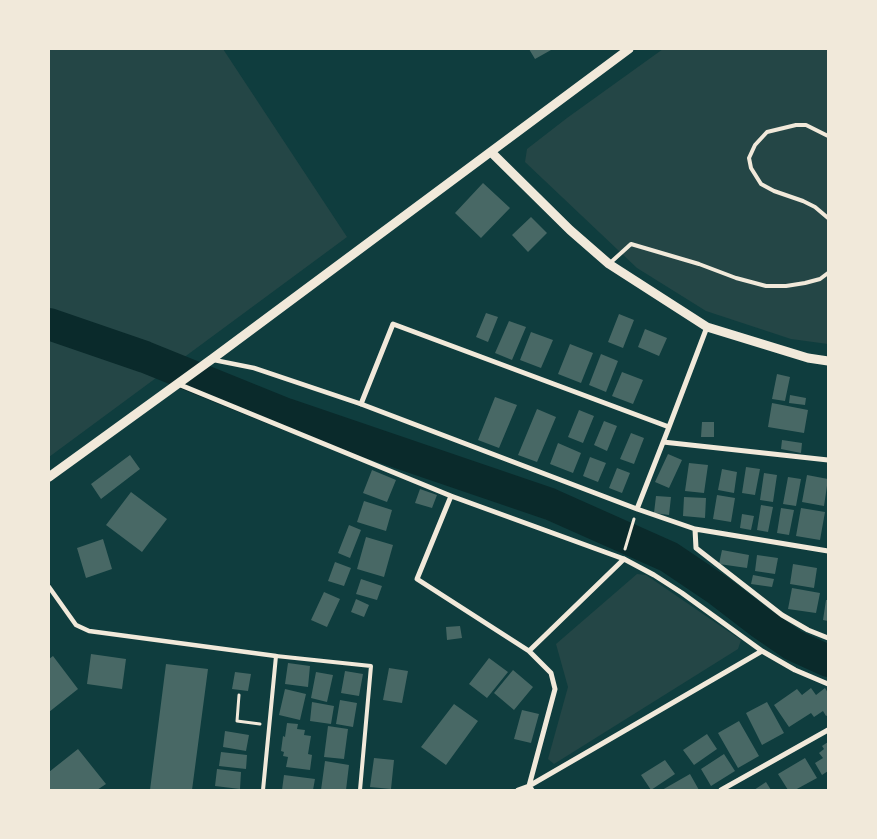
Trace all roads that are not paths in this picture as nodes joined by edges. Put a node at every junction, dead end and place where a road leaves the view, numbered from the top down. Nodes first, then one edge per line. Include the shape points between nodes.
1 (629, 49) edge
2 (828, 136) edge
3 (492, 152) junction
4 (828, 218) edge
5 (609, 264) junction
6 (828, 273) edge
7 (707, 327) junction
8 (212, 359) junction
9 (828, 361) edge
10 (177, 384) junction
11 (361, 404) junction
12 (669, 427) junction
13 (663, 442) junction
14 (828, 460) edge
15 (49, 478) edge
16 (451, 496) junction
17 (637, 509) junction
18 (696, 529) junction
19 (828, 551) edge
20 (624, 560) junction
21 (49, 586) edge
22 (828, 638) edge
23 (529, 651) junction
24 (762, 651) junction
25 (276, 656) junction
26 (828, 684) edge
27 (828, 730) edge
28 (530, 788) edge
29 (263, 790) edge
30 (360, 790) edge
31 (518, 790) edge
32 (720, 790) edge

1 - 3 street
2 - 4 lane via 806,125 767,132 755,145 750,158 751,168 762,184 803,201
3 - 5 street
3 - 8 street
5 - 6 lane via 631,244 766,286 805,283
5 - 7 street
7 - 9 street via 808,358
7 - 12 street
8 - 10 street
8 - 11 street via 254,368
10 - 15 street
10 - 16 street
11 - 12 street via 393,324
11 - 17 street
12 - 13 street
13 - 14 street
13 - 17 street
16 - 20 street
16 - 23 street via 417,579
17 - 18 street
18 - 19 street
18 - 22 street via 696,548 782,615
20 - 23 street
20 - 24 street via 682,593
21 - 25 street via 76,625 89,631
23 - 28 street via 551,673 555,689
24 - 26 street via 794,670
24 - 28 street
25 - 29 lane
25 - 30 lane via 371,666
27 - 32 street
28 - 31 street

